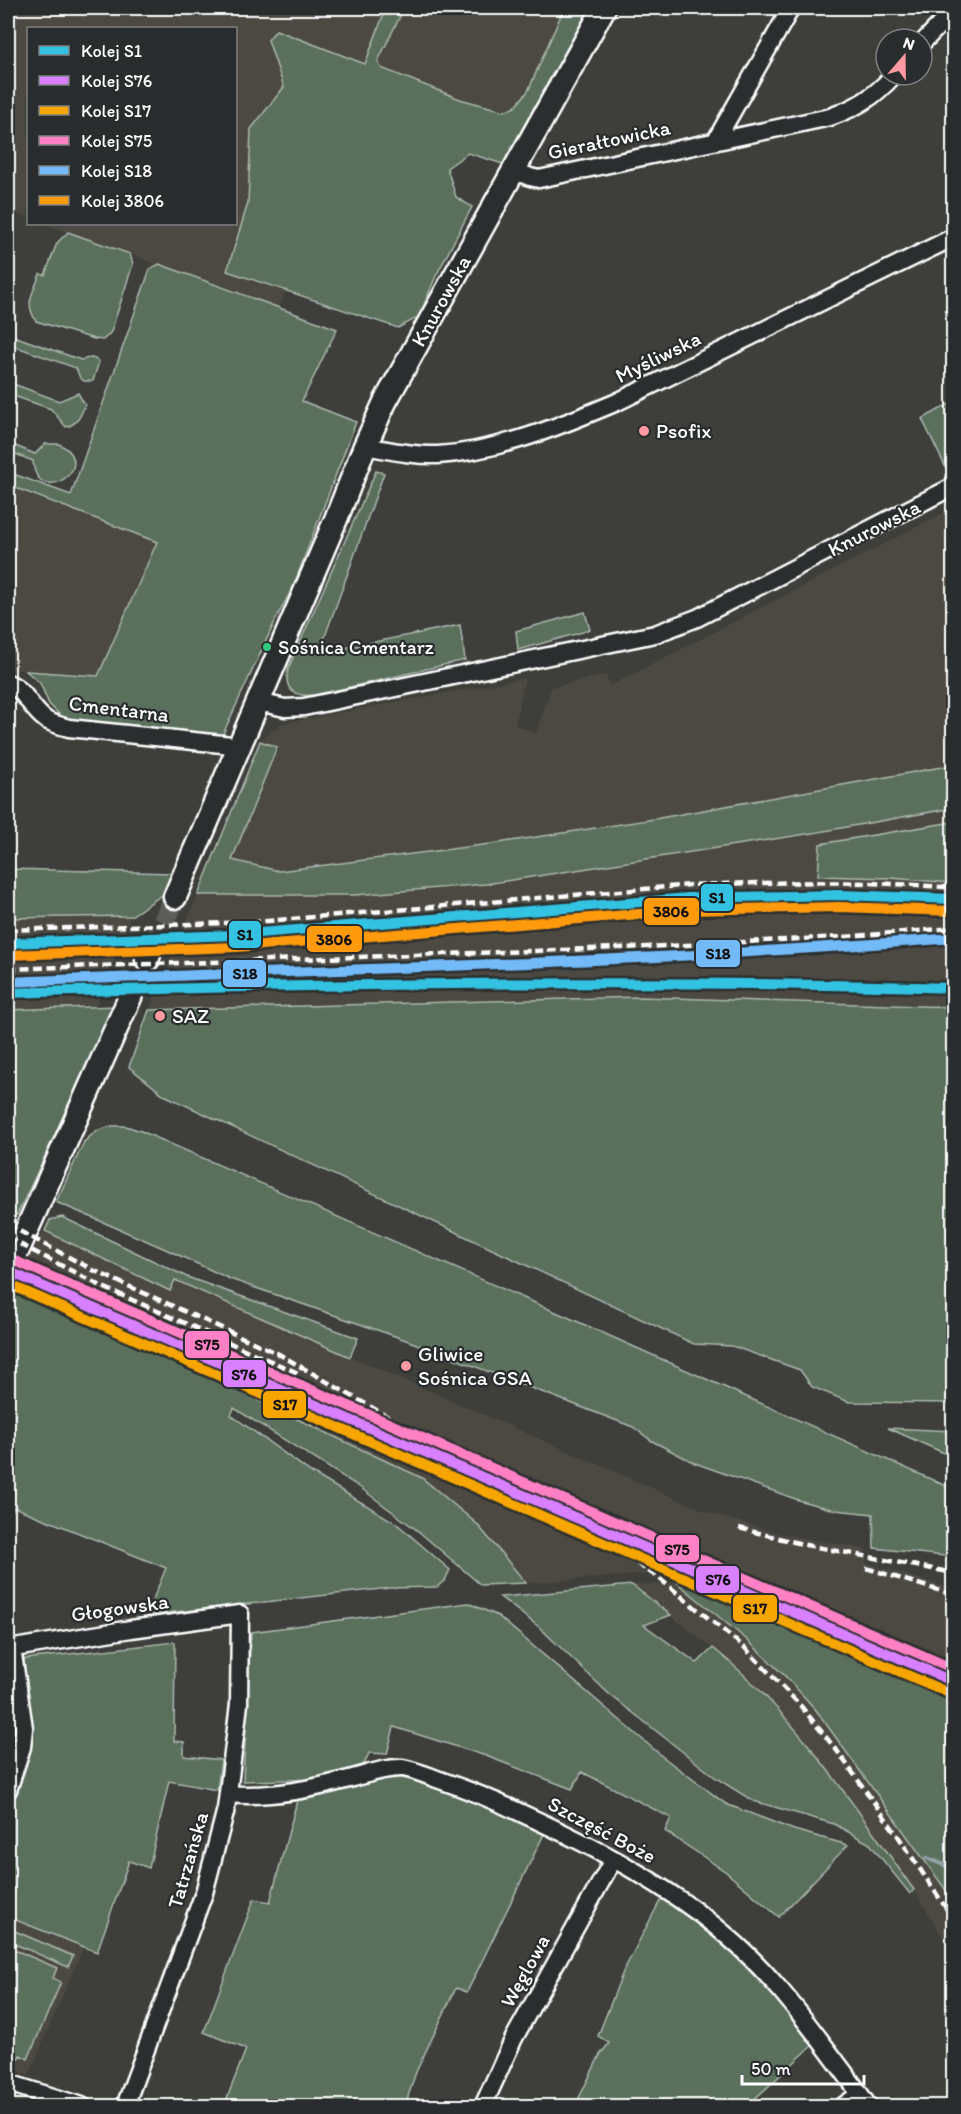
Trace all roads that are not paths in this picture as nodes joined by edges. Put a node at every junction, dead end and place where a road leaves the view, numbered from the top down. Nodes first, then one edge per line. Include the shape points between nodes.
1 (604, 8) edge
2 (791, 8) edge
3 (954, 10) edge
4 (934, 31) edge
5 (883, 87) edge
6 (717, 140) junction
7 (513, 170) junction
8 (954, 237) edge
9 (365, 446) junction
10 (954, 486) edge
11 (8, 683) edge
12 (258, 702) junction
13 (241, 746) junction
14 (175, 897) tunnel mouth
15 (131, 995) tunnel mouth
16 (8, 1272) edge
17 (240, 1614) joint
18 (10, 1648) edge
19 (8, 1790) edge
20 (229, 1794) junction
21 (613, 1860) junction
22 (8, 2083) edge
23 (864, 2100) edge
24 (82, 2106) edge
25 (125, 2106) edge
26 (483, 2106) edge
27 (843, 2106) edge

1 - 7 street, Knurowska
2 - 6 street
3 - 4 street
5 - 6 street, Gierałtowicka via 856,107 830,117
6 - 7 street, Gierałtowicka via 539,179
7 - 9 street, Knurowska via 385,402
8 - 9 street, Myśliwska via 617,402 564,424 482,448 444,454
9 - 12 street, Knurowska
10 - 12 street, Knurowska via 675,628 304,707 285,708
11 - 13 street, Cmentarna via 20,689 39,714 58,725
12 - 13 street, Knurowska
13 - 14 street, Knurowska
15 - 16 street
17 - 18 street, Głogowska
17 - 20 street, Tatrzańska via 239,1704
18 - 19 street via 24,1728
20 - 21 street, Szczęść Boże via 283,1792 404,1768 506,1806
20 - 25 street, Tatrzańska via 204,1893
21 - 23 street, Szczęść Boże via 696,1911 754,1960
21 - 26 street, Węglowa via 514,2038
22 - 24 street
23 - 27 street

